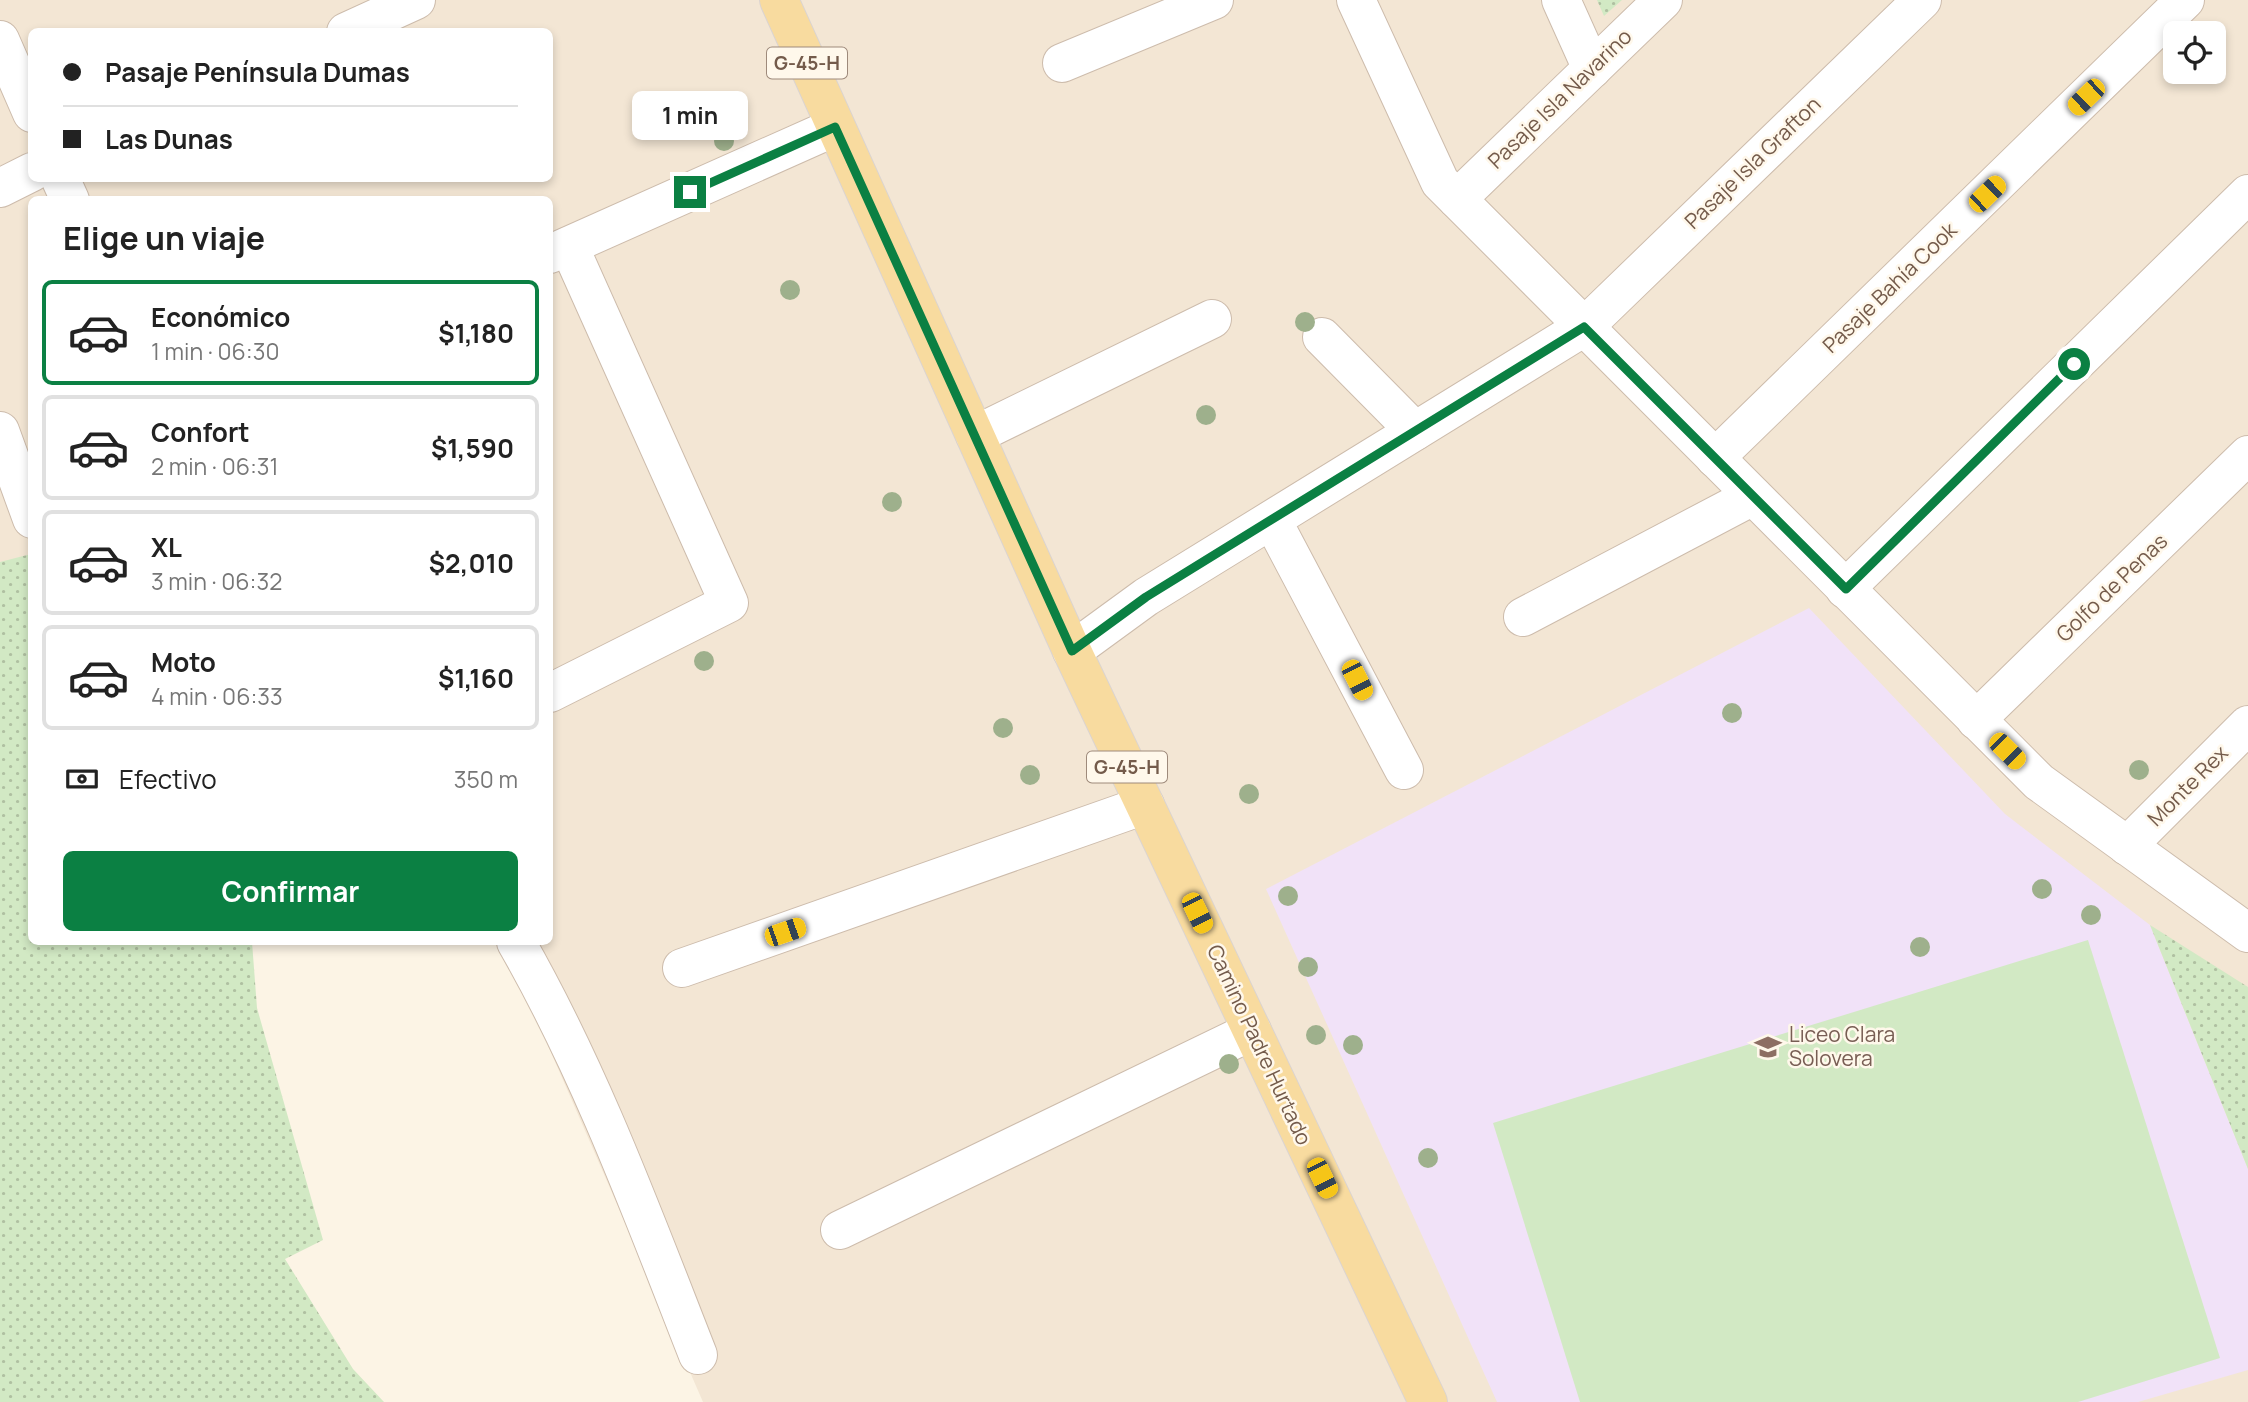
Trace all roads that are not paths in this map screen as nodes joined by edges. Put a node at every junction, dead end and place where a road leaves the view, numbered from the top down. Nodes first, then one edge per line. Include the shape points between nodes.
1 (416, 0) edge
2 (779, 0) edge
3 (1214, 0) edge
4 (1356, 0) edge
5 (1561, 0) edge
6 (1662, 0) edge
7 (1922, 0) edge
8 (2185, 0) edge
9 (354, 28) edge
10 (0, 40) edge
11 (1062, 63) dead end
12 (1592, 69) junction
13 (28, 104) edge
14 (835, 127) junction
15 (28, 174) edge
16 (0, 188) edge
17 (2248, 194) edge
18 (1457, 199) junction
19 (559, 250) edge
20 (1212, 319) dead end
21 (1584, 327) junction
22 (1322, 337) dead end
23 (0, 431) edge
24 (1415, 431) junction
25 (975, 435) junction
26 (2248, 455) edge
27 (1715, 458) junction
28 (1753, 496) junction
29 (28, 508) edge
30 (1272, 520) junction
31 (1846, 589) junction
32 (1523, 617) dead end
33 (1072, 651) junction
34 (553, 691) edge
35 (1976, 720) junction
36 (2248, 725) edge
37 (1404, 770) dead end
38 (1145, 805) junction
39 (2127, 846) junction
40 (2248, 933) edge
41 (518, 945) edge
42 (682, 968) dead end
43 (1252, 1031) junction
44 (840, 1230) dead end
45 (698, 1355) dead end
46 (1428, 1402) edge

1 - 9 street
2 - 14 main road, Camino Padre Hurtado / G-45-H
3 - 11 street
4 - 18 street via 1440,182
5 - 12 street
6 - 12 street, Pasaje Isla Navarino
7 - 21 street, Pasaje Isla Grafton
8 - 27 street, Pasaje Bahía Cook
10 - 13 street
12 - 18 street, Pasaje Isla Navarino
14 - 19 street
14 - 25 main road, Camino Padre Hurtado / G-45-H
15 - 16 street
17 - 31 street
18 - 21 street
19 - 34 street via 729,603
20 - 25 street
21 - 24 street, Pasaje Isla Grafton
21 - 27 street
22 - 24 street
23 - 29 street
24 - 30 street, Pasaje Isla Grafton
25 - 33 main road, Camino Padre Hurtado / G-45-H
26 - 35 street, Golfo de Penas
27 - 28 street
28 - 31 street
28 - 32 street
30 - 33 street, Pasaje Isla Grafton via 1146,597
30 - 37 street
31 - 35 street
33 - 38 main road, Camino Padre Hurtado / G-45-H
35 - 39 street via 2039,782
36 - 39 street, Monte Rex
38 - 42 street
38 - 43 main road, Camino Padre Hurtado / G-45-H
39 - 40 street
41 - 45 street via 584,1070
43 - 44 street
43 - 46 main road, Camino Padre Hurtado / G-45-H

